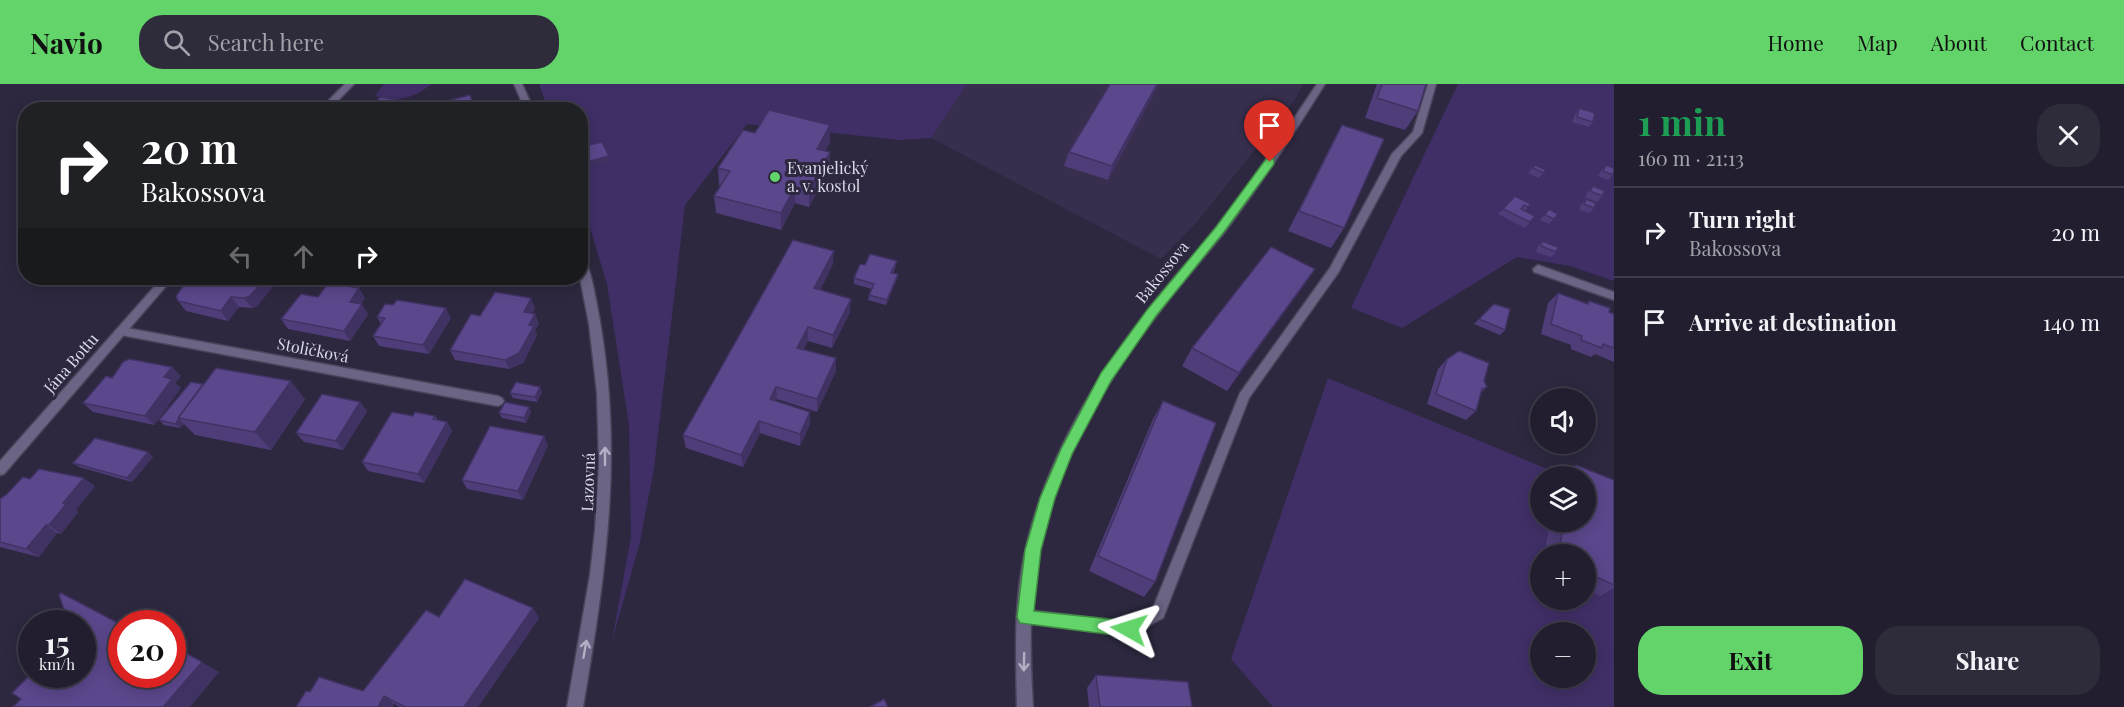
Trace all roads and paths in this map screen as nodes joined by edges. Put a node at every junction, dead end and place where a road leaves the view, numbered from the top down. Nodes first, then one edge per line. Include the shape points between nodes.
1 (350, 84) edge
2 (518, 84) edge
3 (1322, 84) edge
4 (1432, 84) edge
5 (331, 102) edge
6 (526, 102) edge
7 (1538, 269) dead end
8 (588, 283) edge
9 (162, 285) edge
10 (1614, 296) edge
11 (122, 331) junction
12 (498, 401) dead end
13 (0, 470) edge
14 (1026, 617) junction
15 (574, 707) edge
16 (1025, 707) edge

1 - 5 street
2 - 6 street
3 - 14 street, Bakossova via 1240,203 1140,328 1085,414 1048,498 1033,550
4 - 14 street via 1417,133 1396,154 1334,270 1244,396 1158,613 1129,629
7 - 10 street
15 -> 8 street, Lazovná via 602,531 606,470 605,418
9 - 11 street, Jána Bottu
11 - 12 street, Stoličková
11 - 13 street, Jána Bottu
14 -> 16 street, Bakossova

